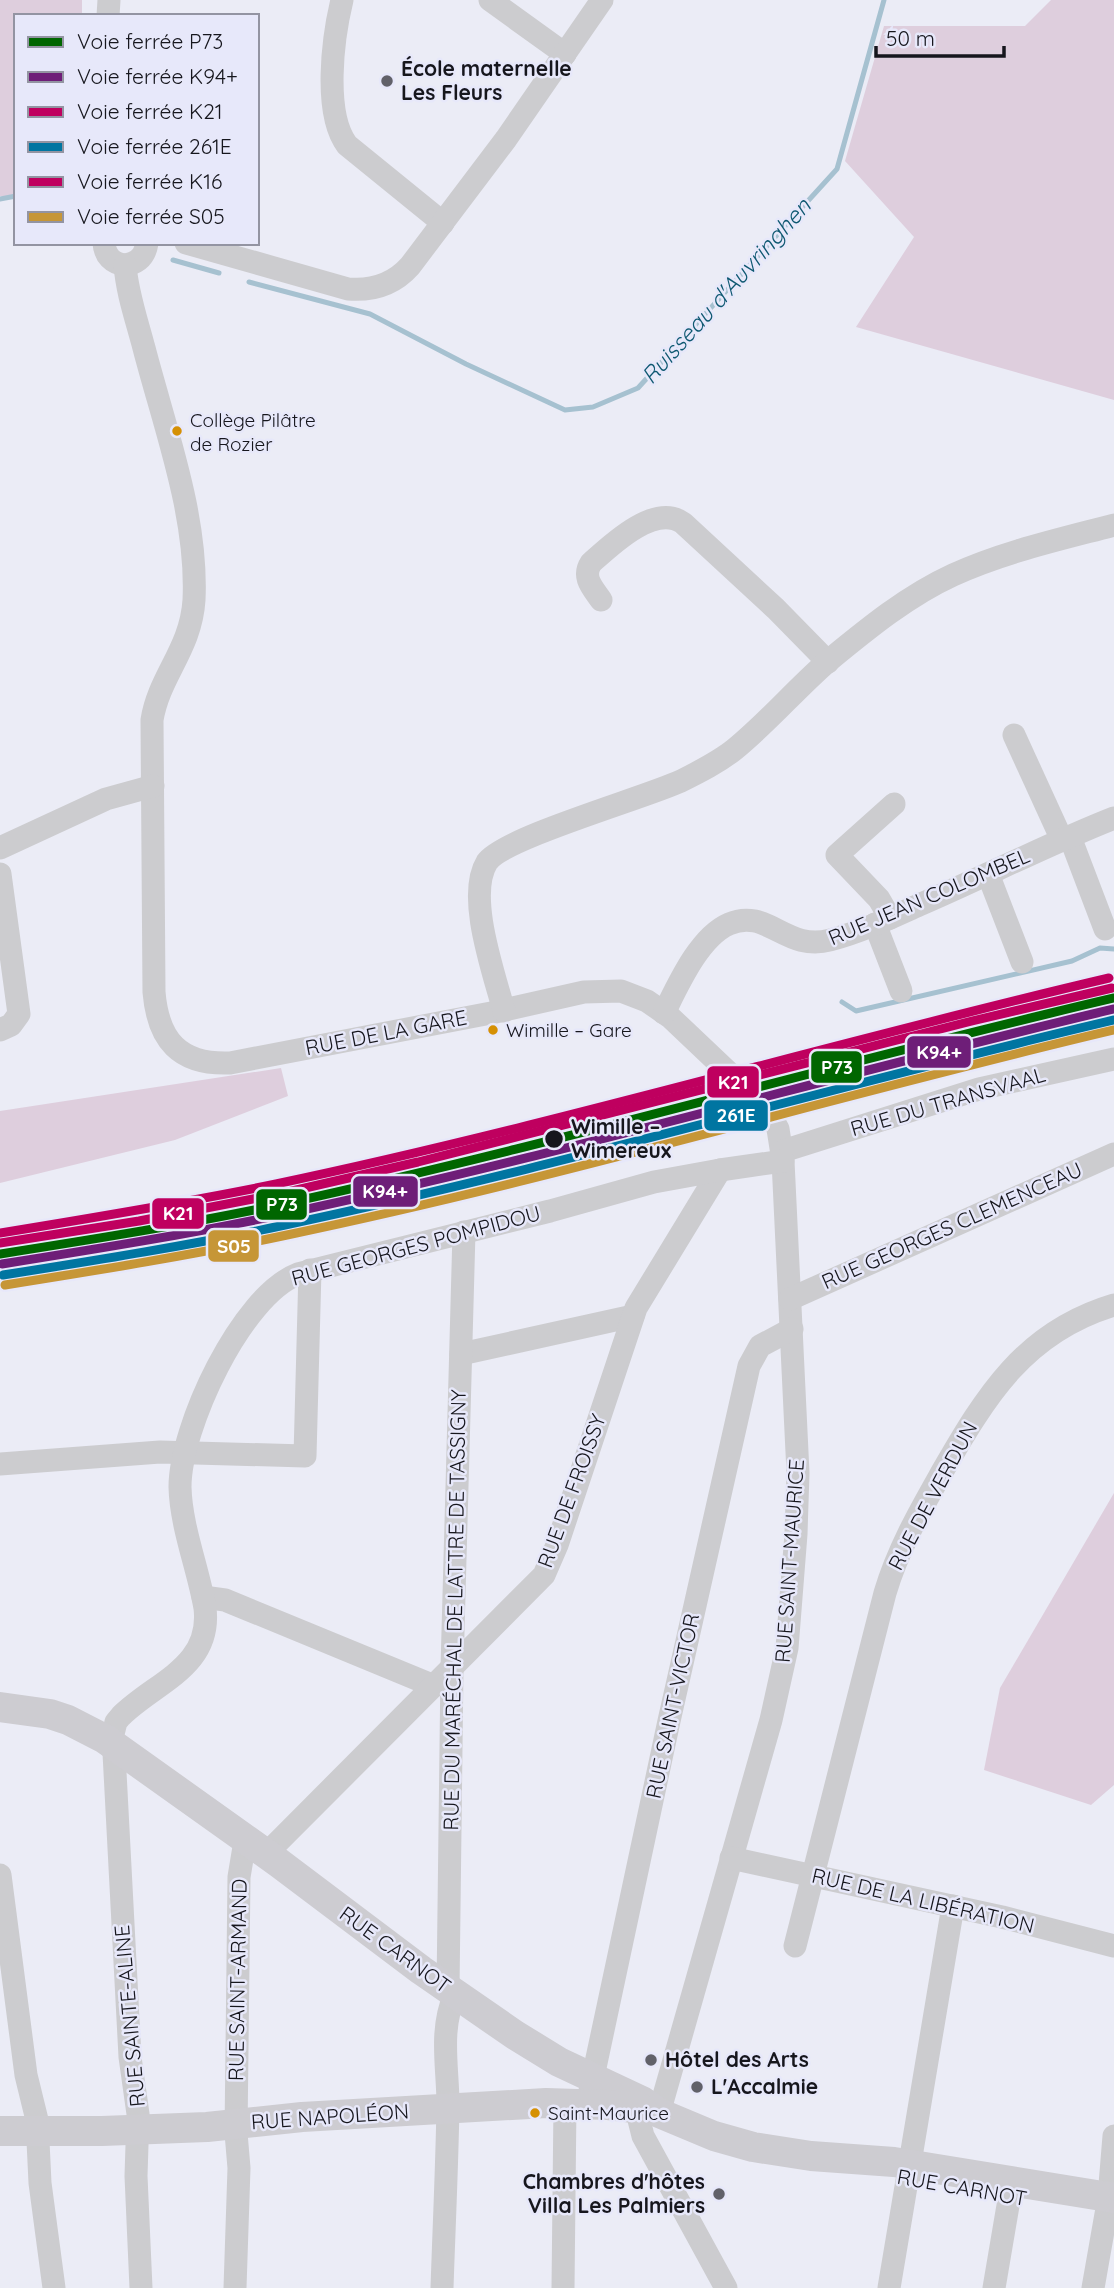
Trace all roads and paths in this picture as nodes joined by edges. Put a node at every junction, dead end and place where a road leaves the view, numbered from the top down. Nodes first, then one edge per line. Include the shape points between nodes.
1 (342, 0) edge
2 (490, 0) edge
3 (602, 0) edge
4 (565, 54) junction
5 (443, 223) junction
6 (105, 245) edge
7 (146, 245) edge
8 (193, 245) edge
9 (125, 265) junction
10 (1111, 522) edge
11 (601, 600) dead end
12 (828, 662) junction
13 (1014, 735) dead end
14 (153, 786) junction
15 (894, 804) dead end
16 (1114, 818) edge
17 (1066, 839) junction
18 (0, 848) edge
19 (0, 874) edge
20 (988, 874) junction
21 (883, 921) junction
22 (1105, 929) dead end
23 (1022, 962) dead end
24 (901, 991) dead end
25 (503, 1011) junction
26 (664, 1013) junction
27 (0, 1030) edge
28 (1114, 1059) edge
29 (1114, 1154) edge
30 (783, 1156) junction
31 (720, 1170) junction
32 (464, 1232) junction
33 (310, 1270) junction
34 (790, 1298) junction
35 (1114, 1305) edge
36 (633, 1316) junction
37 (792, 1329) junction
38 (461, 1354) junction
39 (186, 1453) junction
40 (0, 1464) edge
41 (203, 1597) junction
42 (452, 1668) junction
43 (434, 1686) junction
44 (0, 1707) edge
45 (113, 1744) junction
46 (256, 1847) junction
47 (731, 1858) junction
48 (0, 1875) edge
49 (813, 1875) junction
50 (953, 1906) junction
51 (794, 1946) dead end
52 (1114, 1947) edge
53 (5, 1948) edge
54 (451, 1992) junction
55 (582, 2095) junction
56 (647, 2108) junction
57 (448, 2109) junction
58 (236, 2123) junction
59 (138, 2130) junction
60 (0, 2131) edge
61 (38, 2131) junction
62 (1114, 2136) edge
63 (908, 2172) junction
64 (1011, 2189) junction
65 (1111, 2205) edge
66 (54, 2288) edge
67 (141, 2288) edge
68 (234, 2288) edge
69 (442, 2288) edge
70 (563, 2288) edge
71 (726, 2288) edge
72 (889, 2288) edge
73 (994, 2288) edge
74 (1093, 2288) edge

1 - 5 street via 333,53 338,132 347,145
2 - 4 street
3 - 4 street
4 - 5 street
5 - 8 street via 401,276 361,290
6 - 9 street via 108,257
7 - 9 street via 140,259
9 - 14 street, RUE DE LA GARE via 194,556 190,630 153,712
10 - 12 street via 951,576 901,606
11 - 12 street via 587,577 591,562 647,520 672,517
12 - 25 street via 718,761 669,786 523,839 492,856 480,877 478,902
13 - 17 street
14 - 18 street via 106,799
14 - 25 street, RUE DE LA GARE via 154,992 160,1026 178,1050 206,1062 240,1062
15 - 21 street via 837,855 879,899
16 - 17 street, RUE JEAN COLOMBEL
17 - 20 street, RUE JEAN COLOMBEL
17 - 22 street
19 - 27 street via 19,1014
20 - 21 street, RUE JEAN COLOMBEL
20 - 23 street
21 - 24 street
21 - 26 street, RUE JEAN COLOMBEL via 815,943 792,939 759,921 730,923 716,932 686,970
25 - 26 street, RUE DE LA GARE via 602,990 631,993
26 - 30 street, RUE DE LA GARE via 767,1109 776,1123
28 - 30 street, RUE DU TRANSVAAL via 979,1089
29 - 34 street, RUE GEORGES CLEMENCEAU
30 - 31 street, RUE GEORGES POMPIDOU
30 - 34 street, RUE SAINT-MAURICE
31 - 32 street, RUE GEORGES POMPIDOU via 653,1182
31 - 36 street, RUE DE FROISSY
32 - 33 street, RUE GEORGES POMPIDOU
32 - 38 street, RUE DU MARÉCHAL DE LATTRE DE TASSIGNY
33 - 39 street, RUE GEORGES POMPIDOU via 273,1289 233,1339 211,1378
33 - 39 street via 305,1456
34 - 37 street, RUE SAINT-MAURICE
35 - 49 street, RUE DE VERDUN via 1053,1335 1012,1368 976,1415 919,1512 885,1593
36 - 38 street
36 - 42 street, RUE DE FROISSY via 548,1567
37 - 47 street, RUE SAINT-MAURICE via 798,1473 787,1647 776,1704
37 - 55 street, RUE SAINT-VICTOR via 760,1346 749,1366
38 - 42 street, RUE DU MARÉCHAL DE LATTRE DE TASSIGNY
39 - 40 street
39 - 41 street, RUE GEORGES POMPIDOU via 181,1499
41 - 43 street via 225,1600
41 - 45 street, RUE GEORGES POMPIDOU via 205,1630 195,1655 121,1716
42 - 43 street, RUE DE FROISSY
42 - 54 street, RUE DU MARÉCHAL DE LATTRE DE TASSIGNY
43 - 46 street, RUE DE FROISSY
44 - 45 main road, RUE CARNOT via 50,1714
45 - 46 main road, RUE CARNOT
45 - 59 street, RUE SAINTE-ALINE
46 - 54 main road, RUE CARNOT
46 - 58 street, RUE SAINT-ARMAND via 239,1877
47 - 49 street, RUE DE LA LIBÉRATION
47 - 56 street, RUE SAINT-MAURICE
48 - 53 street
49 - 50 street, RUE DE LA LIBÉRATION
49 - 51 street, RUE DE VERDUN
50 - 52 street, RUE DE LA LIBÉRATION
50 - 63 street
53 - 61 street
54 - 55 main road, RUE CARNOT via 525,2042
54 - 57 street, RUE DU MARÉCHAL DE LATTRE DE TASSIGNY via 445,2031
55 - 56 main road, RUE NAPOLÉON
55 - 57 main road, RUE NAPOLÉON
55 - 70 street, RUE SAINT-VICTOR
56 - 63 main road, RUE CARNOT via 727,2141 811,2157 865,2159
56 - 71 street via 639,2124 643,2136
57 - 58 main road, RUE NAPOLÉON
57 - 69 street, RUE DU MARÉCHAL DE LATTRE DE TASSIGNY
58 - 59 main road, RUE NAPOLÉON
58 - 68 street, RUE SAINT-ARMAND via 239,2168
59 - 61 main road, RUE NAPOLÉON
59 - 67 street, RUE SAINTE-ALINE
60 - 61 main road, RUE NAPOLÉON
61 - 66 street
62 - 65 street
63 - 64 main road, RUE CARNOT
63 - 72 street
64 - 65 main road, RUE CARNOT
64 - 73 street
65 - 74 street

